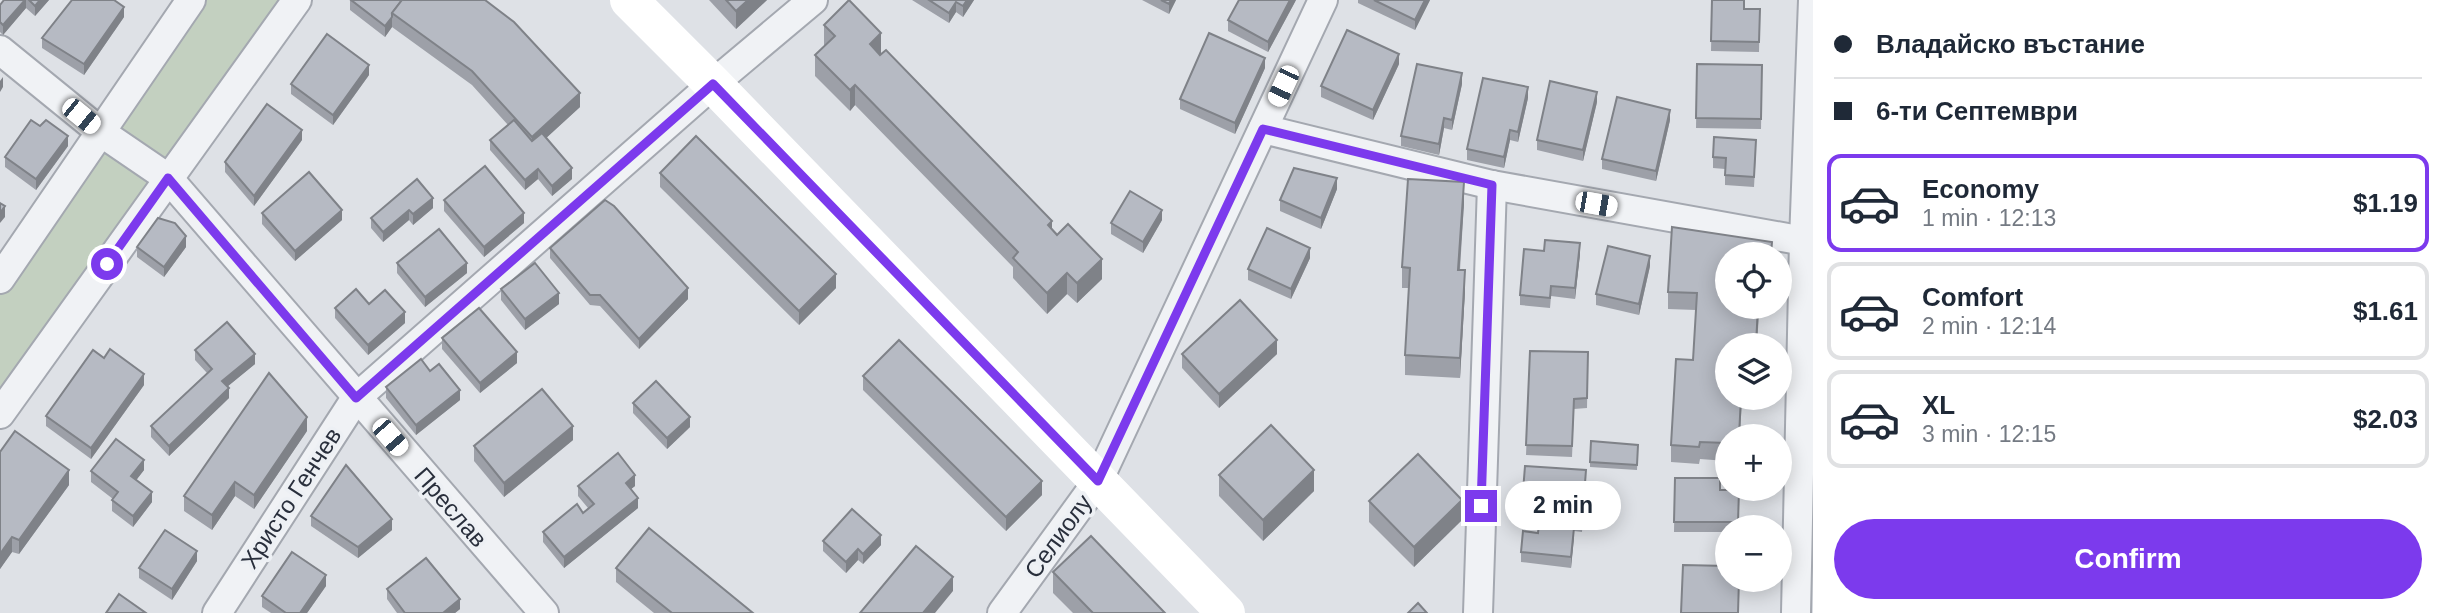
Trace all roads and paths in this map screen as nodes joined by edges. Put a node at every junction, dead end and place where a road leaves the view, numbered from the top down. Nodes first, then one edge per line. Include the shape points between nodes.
1 (191, 0) edge
2 (297, 0) edge
3 (629, 0) edge
4 (813, 0) edge
5 (1323, 0) edge
6 (1812, 0) edge
7 (0, 50) edge
8 (713, 84) junction
9 (1263, 129) junction
10 (102, 133) junction
11 (168, 178) junction
12 (1492, 185) junction
13 (1809, 241) edge
14 (0, 279) edge
15 (356, 398) junction
16 (0, 414) edge
17 (1098, 481) junction
18 (217, 613) edge
19 (544, 613) edge
20 (1002, 613) edge
21 (1226, 613) edge
22 (1478, 613) edge
23 (1796, 613) edge

1 - 10 street
2 - 11 street
3 - 8 main road
4 - 8 street, Христо Генчев
5 - 9 street, Селиолу
6 - 13 street
7 - 10 street, Преслав
8 - 15 street, Христо Генчев
8 - 17 main road
9 - 12 street
9 - 17 street, Селиолу
10 - 11 street, Преслав
10 - 14 street
11 - 15 street, Преслав
11 - 16 street
12 - 13 street
12 - 22 street
13 - 23 street
15 - 18 street, Христо Генчев
15 - 19 street, Преслав
17 - 20 street, Селиолу
17 - 21 main road

